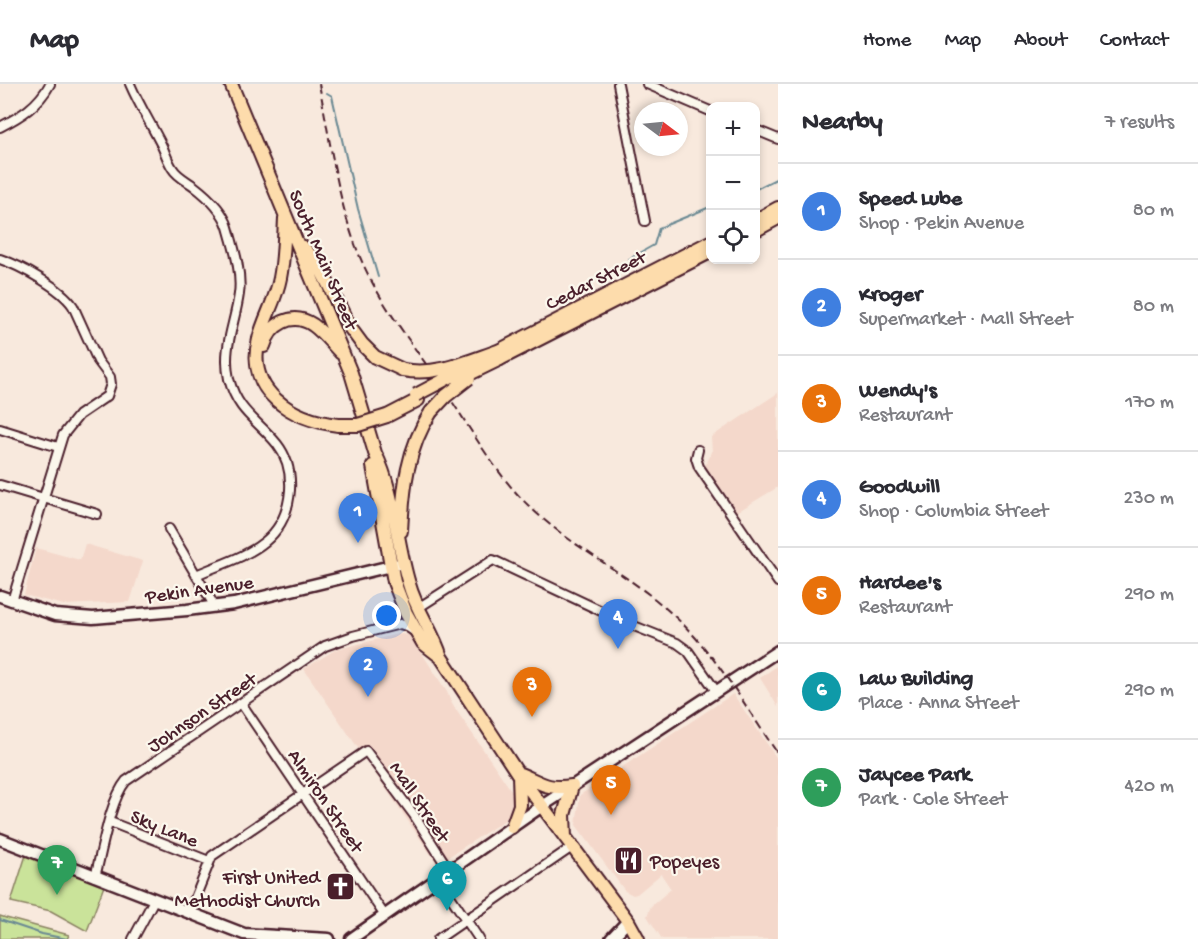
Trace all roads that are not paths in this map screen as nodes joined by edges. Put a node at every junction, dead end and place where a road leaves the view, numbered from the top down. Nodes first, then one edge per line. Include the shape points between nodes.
1 (50, 84) edge
2 (129, 84) edge
3 (231, 84) edge
4 (618, 84) edge
5 (647, 84) edge
6 (706, 109) edge
7 (0, 127) edge
8 (760, 132) edge
9 (778, 140) edge
10 (778, 208) edge
11 (285, 214) junction
12 (760, 218) edge
13 (778, 218) edge
14 (645, 220) dead end
15 (760, 228) edge
16 (296, 240) junction
17 (706, 245) edge
18 (706, 254) edge
19 (0, 259) edge
20 (613, 297) junction
21 (499, 355) junction
22 (344, 356) junction
23 (338, 422) junction
24 (0, 429) edge
25 (58, 447) junction
26 (698, 450) dead end
27 (375, 453) junction
28 (0, 485) edge
29 (44, 498) junction
30 (97, 514) dead end
31 (169, 529) dead end
32 (400, 548) junction
33 (397, 564) junction
34 (196, 575) junction
35 (778, 582) edge
36 (0, 596) edge
37 (400, 598) junction
38 (12, 601) junction
39 (215, 607) junction
40 (418, 608) junction
41 (385, 628) junction
42 (418, 635) junction
43 (778, 651) edge
44 (441, 657) junction
45 (716, 691) junction
46 (241, 703) junction
47 (518, 774) junction
48 (573, 786) junction
49 (303, 794) junction
50 (542, 806) junction
51 (110, 822) junction
52 (512, 827) junction
53 (0, 839) edge
54 (568, 842) junction
55 (209, 861) junction
56 (448, 870) junction
57 (95, 876) junction
58 (438, 878) junction
59 (154, 900) junction
60 (189, 913) junction
61 (385, 916) junction
62 (466, 920) junction
63 (628, 921) junction
64 (134, 939) edge
65 (329, 939) edge
66 (351, 939) edge
67 (438, 939) edge
68 (480, 939) edge
69 (611, 939) edge
70 (638, 939) edge

1 - 7 street via 27,112
2 - 34 street via 172,169 211,202 227,224 240,280 227,351 229,377 248,415 286,457 290,474 288,507 279,528 258,547
3 - 11 main road, South Main Street
4 - 14 street
5 - 6 street
8 - 9 street
10 - 12 main road
11 - 16 main road, South Main Street
11 - 23 main road via 280,279 258,341 258,368 266,388 287,409 309,420
13 - 15 main road
16 - 21 main road, bridge via 318,264 351,328 375,357 417,372 438,371
16 - 22 main road, South Main Street
17 - 20 main road, Cedar Street
18 - 20 main road, Cedar Street
19 - 25 street via 26,270 67,299 110,377 107,396 74,419
20 - 21 main road, Cedar Street
21 - 23 main road, bridge via 386,413
21 - 32 main road, bridge via 452,390 431,412 418,434 404,484
22 - 23 main road via 315,327 296,319 275,327 266,339 263,353 267,377 283,398 304,412
22 - 27 main road, South Main Street
24 - 25 street
25 - 29 street
26 - 35 street via 699,467
27 - 32 main road, South Main Street
27 - 33 main road, South Main Street via 373,469
28 - 29 street
29 - 30 street
29 - 38 street
31 - 34 street
32 - 33 main road, South Main Street
33 - 37 main road, South Main Street via 392,575
33 - 39 street, Pekin Avenue
33 - 40 main road, South Main Street
34 - 39 street
36 - 38 street, Pekin Avenue
37 - 41 street via 400,618
37 - 42 main road, South Main Street
38 - 39 street, Pekin Avenue via 77,619
40 - 44 main road, South Main Street
40 - 45 street via 493,560 677,643 688,651
41 - 42 street, Johnson Street via 402,624
41 - 46 street, Johnson Street via 325,646
42 - 44 main road, South Main Street via 423,644
43 - 45 street
44 - 47 main road, South Main Street
45 - 48 street
46 - 49 street, Almiron Street
46 - 51 street, Johnson Street via 126,781
47 - 48 main road via 555,789
47 - 50 main road, South Main Street
47 - 52 main road via 520,805
48 - 50 street
48 - 54 main road via 564,815
49 - 55 street
49 - 56 street, Mall Street via 366,751 414,815
49 - 61 street, Almiron Street
50 - 52 street
50 - 54 main road, South Main Street
51 - 55 street, Sky Lane
51 - 57 street, Johnson Street
52 - 56 street
53 - 57 street
54 - 62 street
54 - 63 main road, South Main Street
55 - 60 street
56 - 58 street
57 - 59 street
58 - 61 street
58 - 62 street
59 - 60 street
59 - 64 street
60 - 65 street via 244,934
61 - 66 street
62 - 67 street
62 - 68 street
63 - 69 street
63 - 70 main road, South Main Street

